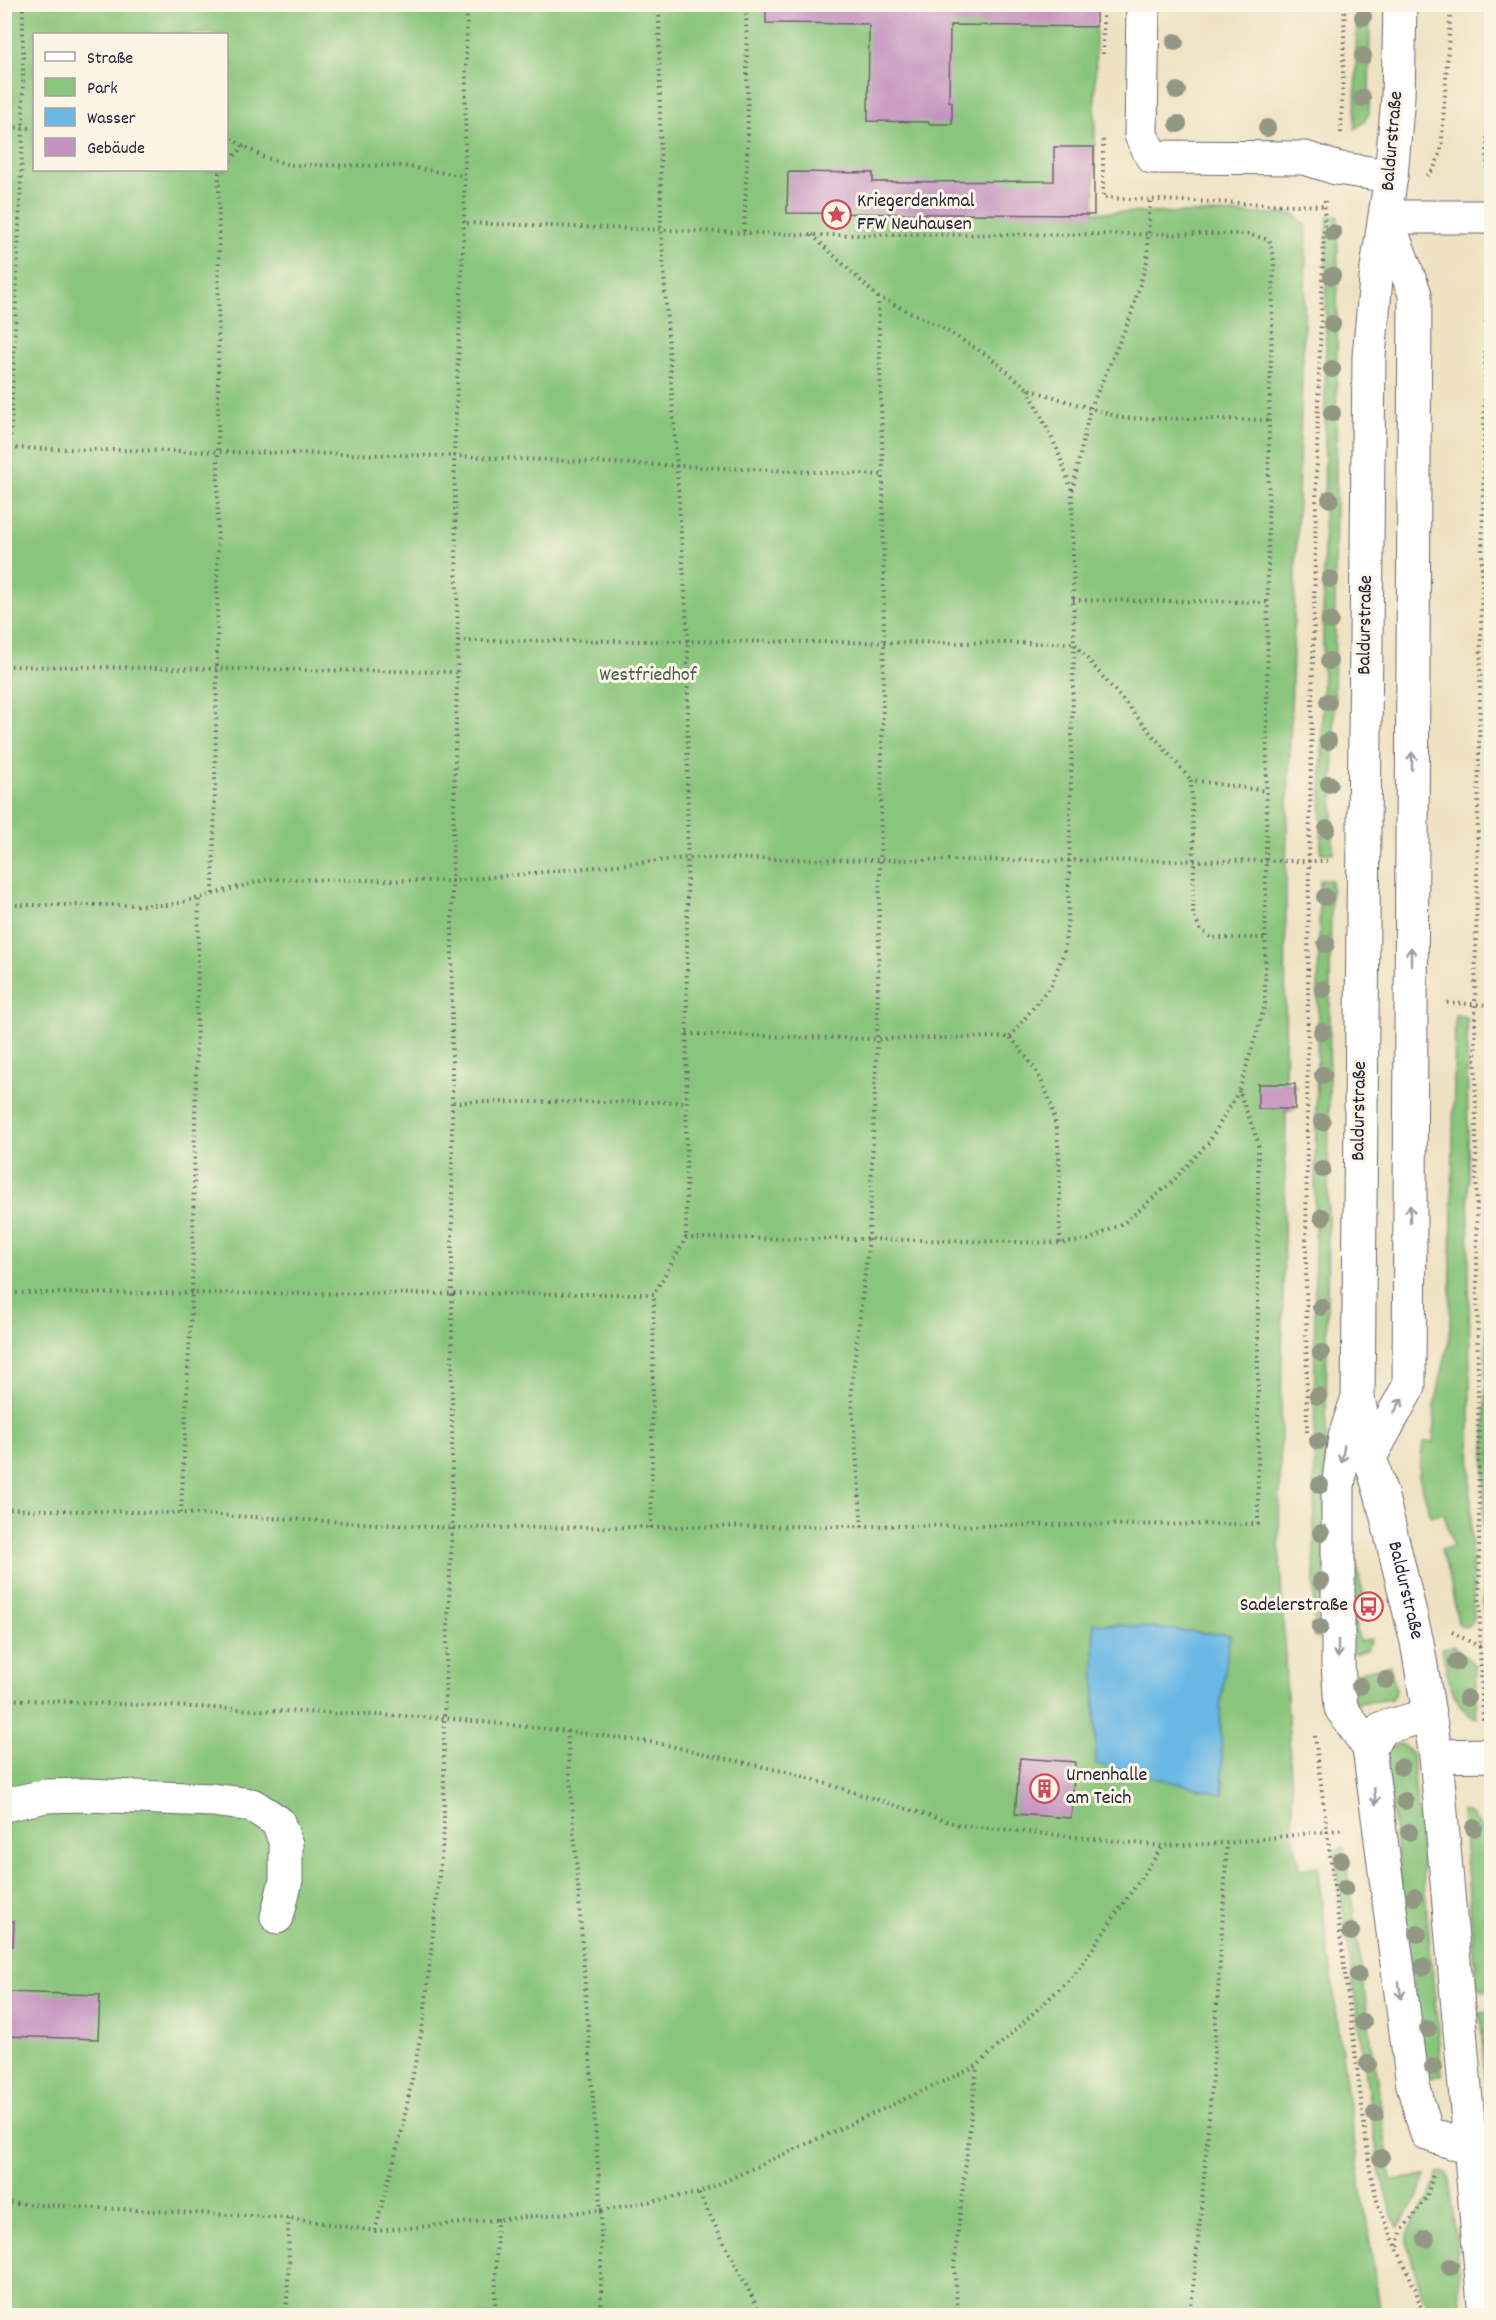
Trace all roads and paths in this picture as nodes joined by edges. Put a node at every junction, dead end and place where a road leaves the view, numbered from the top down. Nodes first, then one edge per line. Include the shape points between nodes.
1 (23, 4) edge
2 (467, 4) edge
3 (659, 4) edge
4 (746, 4) edge
5 (1143, 4) edge
6 (1345, 4) edge
7 (1400, 4) edge
8 (1488, 4) edge
9 (4, 127) edge
10 (23, 128) junction
11 (33, 128) edge
12 (228, 137) edge
13 (244, 146) junction
14 (228, 162) edge
15 (1336, 168) junction
16 (220, 171) edge
17 (464, 176) junction
18 (1391, 176) junction
19 (1150, 199) dead end
20 (1386, 217) junction
21 (1489, 217) edge
22 (464, 223) junction
23 (661, 228) junction
24 (744, 231) junction
25 (1149, 233) junction
26 (811, 235) junction
27 (878, 297) junction
28 (1028, 389) junction
29 (1090, 409) junction
30 (1269, 420) junction
31 (4, 448) edge
32 (10, 448) junction
33 (1491, 449) edge
34 (1484, 450) junction
35 (216, 451) junction
36 (454, 456) junction
37 (676, 467) junction
38 (883, 475) junction
39 (1072, 492) junction
40 (1073, 600) junction
41 (1268, 602) junction
42 (688, 640) junction
43 (458, 641) junction
44 (884, 643) junction
45 (1074, 643) junction
46 (5, 666) edge
47 (217, 668) junction
48 (457, 672) junction
49 (4, 682) edge
50 (1191, 780) junction
51 (1266, 791) junction
52 (687, 858) junction
53 (879, 860) junction
54 (1194, 860) junction
55 (1363, 860) junction
56 (1068, 861) junction
57 (1265, 861) junction
58 (1309, 861) junction
59 (452, 881) junction
60 (213, 894) junction
61 (199, 898) junction
62 (4, 905) edge
63 (1264, 938) junction
64 (1361, 1001) junction
65 (1410, 1001) junction
66 (1475, 1004) junction
67 (1491, 1005) edge
68 (687, 1034) junction
69 (1010, 1037) junction
70 (877, 1039) junction
71 (1239, 1091) junction
72 (453, 1102) junction
73 (686, 1102) junction
74 (686, 1238) junction
75 (869, 1239) junction
76 (1060, 1243) junction
77 (192, 1292) junction
78 (4, 1293) edge
79 (453, 1293) junction
80 (654, 1294) junction
81 (1358, 1398) junction
82 (1307, 1437) dead end
83 (1370, 1457) junction
84 (4, 1509) edge
85 (181, 1513) junction
86 (862, 1527) junction
87 (452, 1528) junction
88 (651, 1528) junction
89 (1478, 1550) dead end
90 (1479, 1647) dead end
91 (1491, 1649) edge
92 (4, 1699) edge
93 (1430, 1715) junction
94 (444, 1718) junction
95 (1314, 1729) dead end
96 (567, 1731) junction
97 (1369, 1748) junction
98 (1491, 1755) edge
99 (1436, 1756) junction
100 (4, 1805) edge
101 (1378, 1825) junction
102 (1326, 1831) junction
103 (1227, 1843) junction
104 (1163, 1846) junction
105 (277, 1917) dead end
106 (978, 2066) junction
107 (1427, 2134) junction
108 (1470, 2148) junction
109 (699, 2193) junction
110 (4, 2203) edge
111 (601, 2210) junction
112 (1483, 2210) edge
113 (288, 2218) junction
114 (375, 2231) junction
115 (1398, 2246) junction
116 (286, 2316) edge
117 (495, 2316) edge
118 (601, 2316) edge
119 (762, 2316) edge
120 (958, 2316) edge
121 (1190, 2316) edge
122 (1423, 2316) edge
123 (1485, 2316) edge

1 - 10 path
2 - 17 path
3 - 23 path
4 - 24 path via 748,133
5 - 15 street via 1141,135 1152,157 1305,158
6 - 15 path via 1342,123
7 - 18 street, Baldurstraße
8 - 21 path
9 - 10 path
10 - 11 path
10 - 32 path
12 - 13 path
13 - 14 path
13 - 17 path via 263,157 291,165 403,166
15 - 18 street
15 - 58 path via 1323,206
16 - 35 path
17 - 22 path
18 - 20 street, Baldurstraße
19 - 25 path
20 - 21 street
20 - 55 street, Baldurstraße via 1369,357
65 -> 20 street via 1415,294
21 - 34 path
22 - 23 path
22 - 36 path
23 - 24 path
23 - 37 path
24 - 26 path
25 - 26 path
25 - 29 path via 1147,261 1130,318
25 - 30 path via 1248,234 1269,240 1274,261
26 - 27 path
27 - 28 path via 937,325 990,357
27 - 38 path
28 - 29 path
28 - 39 path via 1057,449
29 - 30 path via 1122,418
29 - 39 path
30 - 41 path
31 - 32 path
32 - 35 path
32 - 46 path
33 - 34 path
34 - 66 path
35 - 36 path
35 - 47 path
36 - 37 path
36 - 43 path
37 - 38 path
37 - 42 path
38 - 44 path
39 - 40 path
40 - 41 path
40 - 45 path
41 - 51 path
42 - 43 path
42 - 44 path
42 - 52 path
43 - 48 path
44 - 45 path
44 - 53 path
45 - 50 path
45 - 56 path
46 - 47 path
46 - 49 path
47 - 48 path
47 - 60 path
48 - 59 path
50 - 51 path
50 - 54 path
51 - 57 path
52 - 53 path
52 - 59 path
52 - 68 path
53 - 56 path
53 - 70 path
54 - 56 path
54 - 57 path
54 - 63 path via 1193,914 1200,929 1212,938
55 - 58 path
55 - 64 street, Baldurstraße
56 - 69 path via 1064,952 1052,984
57 - 58 path
57 - 63 path
58 - 82 path
59 - 60 path via 268,879
59 - 72 path
60 - 61 path
61 - 62 path via 170,905
61 - 77 path
63 - 71 path via 1265,1005
64 - 65 street
64 - 81 street, Baldurstraße
65 - 66 path
83 -> 65 street via 1409,1386
66 - 67 path
66 - 89 path
68 - 70 path
68 - 73 path
69 - 70 path
69 - 76 path via 1034,1067 1047,1093 1057,1133
70 - 75 path
71 - 76 path via 1209,1143 1173,1181 1125,1222 1089,1240
71 - 86 path via 1258,1142 1258,1524
72 - 73 path
72 - 79 path
73 - 74 path
74 - 75 path
74 - 80 path
75 - 76 path
75 - 86 path via 851,1390
77 - 78 path
77 - 79 path
77 - 85 path
79 - 80 path
79 - 87 path
80 - 88 path
81 - 83 street, Baldurstraße
81 -> 97 street via 1345,1436 1338,1487 1338,1664 1341,1708
83 - 93 street, Baldurstraße via 1412,1617
84 - 85 path
85 - 87 path
86 - 88 path
87 - 88 path
87 - 94 path
90 - 91 path
92 - 94 path
93 - 97 street via 1382,1728
93 - 99 street, Baldurstraße
94 - 96 path
94 - 114 path via 444,1829 424,2018 402,2130
95 - 102 path
96 - 104 path via 657,1743 795,1774 959,1825
96 - 111 path
97 -> 101 street
98 - 99 street
99 - 108 street, Baldurstraße
100 - 105 street via 46,1796 212,1800 252,1805 278,1822 286,1844 286,1880
101 - 102 path
101 -> 107 street via 1413,2085
102 - 103 path
102 - 115 path via 1370,2170 1378,2205
103 - 104 path
103 - 121 path via 1217,2020
104 - 106 path via 1075,1974
106 - 109 path
106 - 120 path via 954,2265
107 - 108 street
107 - 115 path via 1433,2177 1427,2197 1401,2232
108 - 112 street, Baldurstraße
109 - 111 path
109 - 119 path
110 - 113 path
111 - 114 path
111 - 117 path via 497,2220
111 - 118 path
112 - 123 street, Baldurstraße
113 - 114 path
113 - 116 path
115 - 122 path

